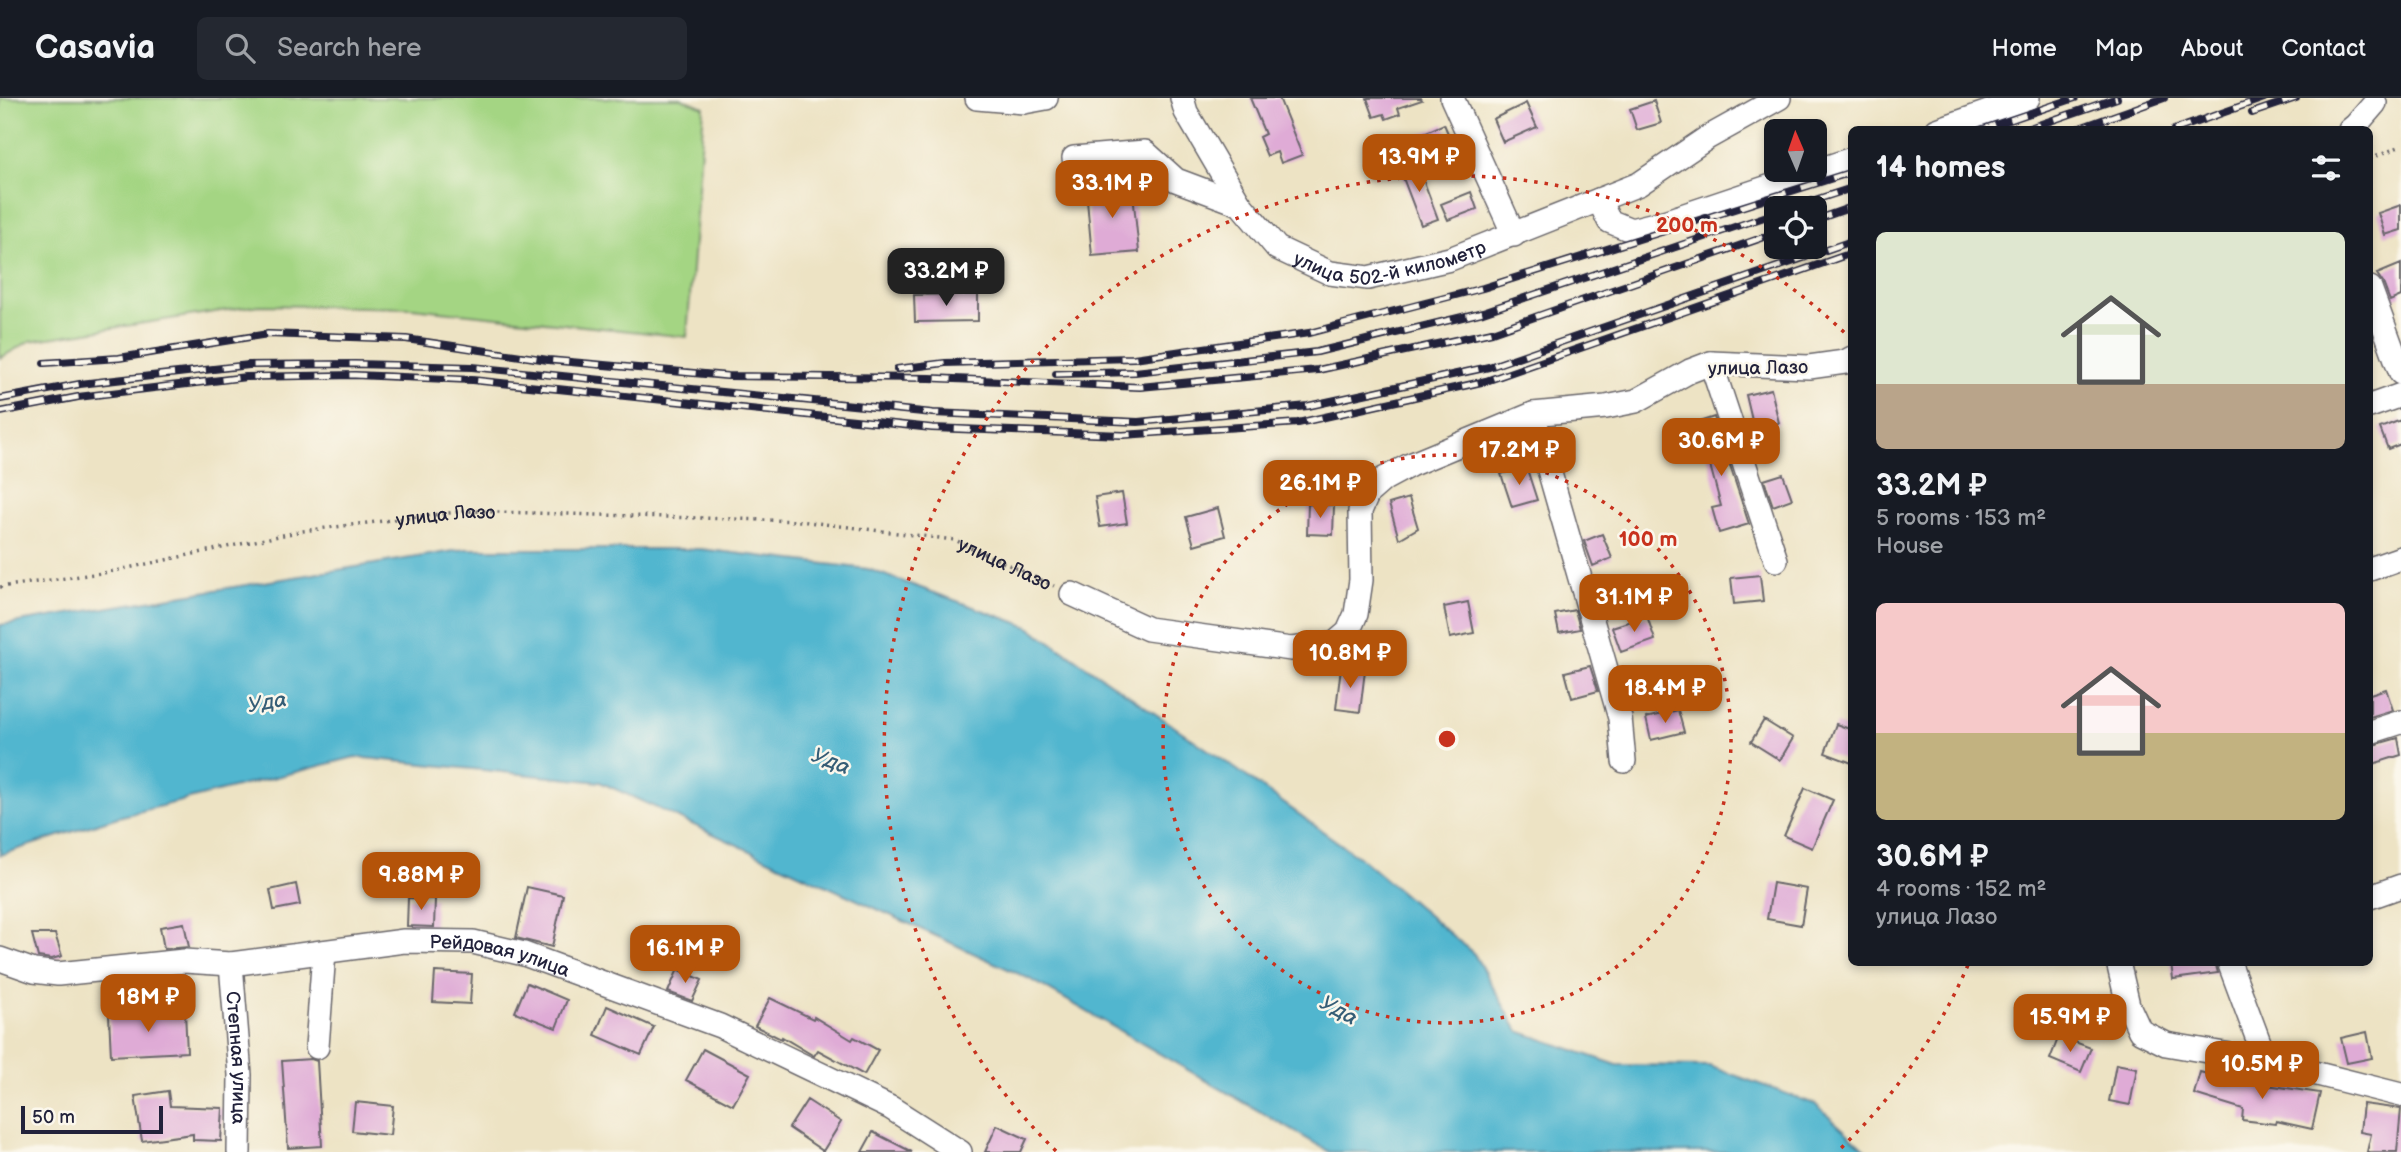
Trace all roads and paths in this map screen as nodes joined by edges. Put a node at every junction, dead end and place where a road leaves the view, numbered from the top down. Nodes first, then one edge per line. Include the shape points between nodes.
1 (977, 98) edge
2 (1046, 98) edge
3 (1165, 98) edge
4 (1452, 98) edge
5 (1779, 98) edge
6 (2028, 98) edge
7 (2375, 103) dead end
8 (1184, 105) edge
9 (1948, 126) edge
10 (2356, 126) edge
11 (2401, 146) edge
12 (1073, 158) dead end
13 (2373, 158) edge
14 (1848, 160) edge
15 (1599, 200) junction
16 (1240, 204) junction
17 (1514, 234) junction
18 (2373, 296) edge
19 (1848, 360) edge
20 (1711, 363) junction
21 (2401, 373) edge
22 (2401, 395) edge
23 (2373, 405) edge
24 (1533, 414) junction
25 (2401, 558) edge
26 (1776, 560) dead end
27 (2373, 568) edge
28 (0, 587) edge
29 (1072, 594) joint
30 (2401, 722) edge
31 (2373, 731) edge
32 (1624, 761) dead end
33 (2401, 886) edge
34 (2373, 896) edge
35 (324, 952) junction
36 (0, 959) edge
37 (231, 964) junction
38 (2119, 966) edge
39 (2230, 966) edge
40 (317, 1047) dead end
41 (2266, 1061) junction
42 (2401, 1095) edge
43 (239, 1152) edge
44 (960, 1152) edge

1 - 2 street via 1024,103
3 - 8 street
4 - 17 street
5 - 15 street, улица 502-й километр via 1707,138 1639,184
6 - 9 street
7 - 10 street
8 - 16 street, улица 502-й километр
11 - 13 path
12 - 16 street via 1145,152 1175,180
14 - 15 street via 1631,230 1609,221
15 - 17 street, улица 502-й километр
16 - 17 street, улица 502-й километр via 1277,248 1330,273 1368,278 1450,259
18 - 21 street
19 - 20 street, улица Лазо via 1809,367
20 - 24 street, улица Лазо via 1636,401
20 - 26 street
22 - 23 street
24 - 29 street, улица Лазо via 1410,465 1368,493 1360,511 1361,580 1356,614 1348,632 1334,644 1291,649 1148,629
24 - 32 street via 1620,718
25 - 27 street
28 - 29 path, улица Лазо via 109,572 302,531 466,511 800,522 955,540
30 - 31 street
33 - 34 street
35 - 37 street, Рейдовая улица
35 - 40 street
35 - 44 street, Рейдовая улица via 404,941 473,942 524,954 720,1026 891,1108
36 - 37 street, Рейдовая улица via 58,974 184,961
37 - 43 street, Степная улица via 240,1075
38 - 41 street via 2140,1031 2166,1044
39 - 41 street
41 - 42 street

